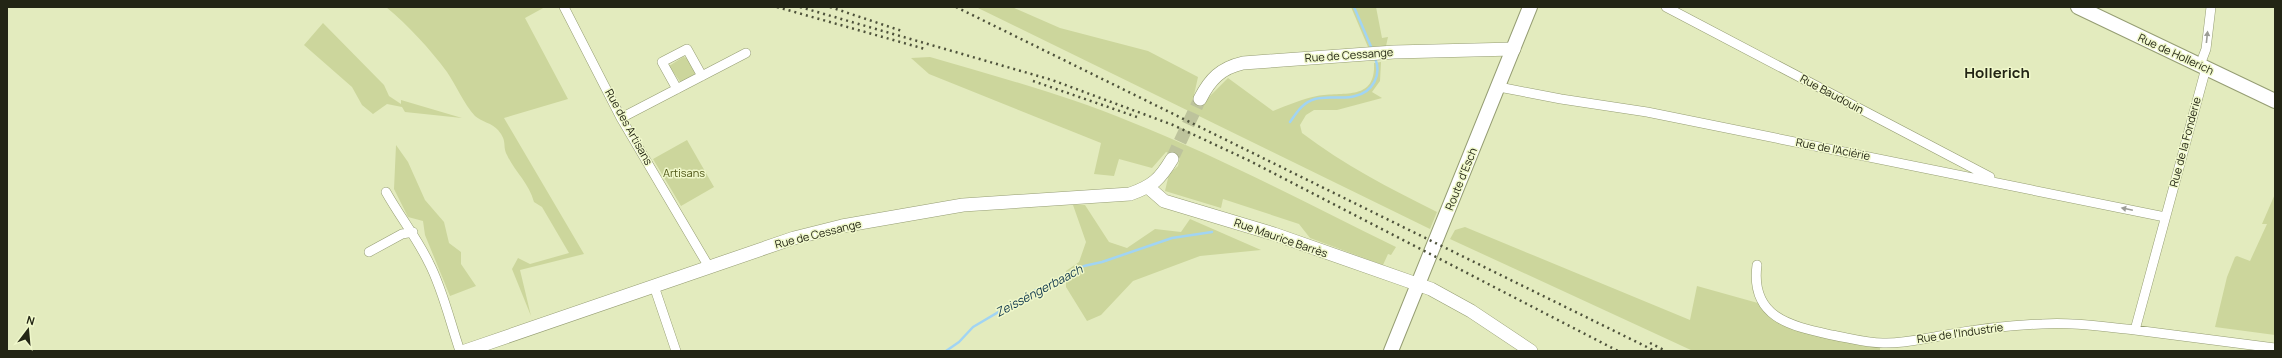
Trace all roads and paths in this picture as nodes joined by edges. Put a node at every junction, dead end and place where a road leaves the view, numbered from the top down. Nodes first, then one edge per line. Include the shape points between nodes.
1 (564, 7) edge
2 (1530, 7) edge
3 (1666, 7) edge
4 (2078, 7) edge
5 (2211, 7) edge
6 (1514, 49) junction
7 (746, 53) dead end
8 (2203, 66) junction
9 (702, 76) junction
10 (1500, 87) junction
11 (677, 89) junction
12 (1200, 99) tunnel mouth
13 (2275, 101) edge
14 (621, 118) junction
15 (1172, 158) tunnel mouth
16 (1998, 182) junction
17 (1148, 187) junction
18 (386, 192) dead end
19 (2165, 217) junction
20 (412, 232) junction
21 (368, 252) dead end
22 (1757, 265) dead end
23 (709, 267) junction
24 (1418, 285) junction
25 (654, 286) junction
26 (2135, 330) junction
27 (2275, 348) edge
28 (460, 351) edge
29 (465, 351) edge
30 (676, 351) edge
31 (1391, 351) edge
32 (1532, 351) edge

1 - 14 street, Rue des Artisans
2 - 6 main road, Route d'Esch
3 - 16 street, Rue Baudouin
4 - 8 main road, Rue de Hollerich
8 -> 5 street, Rue de la Fonderie
6 - 10 main road, Route d'Esch
6 - 12 main road, Rue de Cessange via 1374,54 1243,63 1232,66 1213,78
7 - 9 street
8 - 13 main road, Rue de Hollerich
8 - 19 street, Rue de la Fonderie
9 - 11 street
9 - 11 street via 687,49 662,62
10 - 16 street, Rue de l'Aciérie via 1647,112
10 - 24 main road, Route d'Esch
11 - 14 street
14 - 23 street, Rue des Artisans
15 - 17 main road, Rue de Cessange via 1162,175
19 -> 16 street, Rue de l'Aciérie
17 - 23 main road, Rue de Cessange via 1130,194 996,202 936,209 842,226 794,238
17 - 24 main road, Rue Maurice Barrès via 1164,201 1274,234
18 - 20 street via 401,219
19 - 26 street
20 - 21 street via 402,234
20 - 28 street via 430,265
22 - 26 street, Rue de l'Industrie via 1758,291 1765,306 1778,319 1800,328 1859,340 1904,342 1979,329 2042,324
23 - 25 main road, Rue de Cessange
24 - 31 main road, Route d'Esch
24 - 32 main road, Rue Maurice Barrès via 1443,295 1471,311
25 - 29 main road, Rue de Cessange
25 - 30 street
26 - 27 street, Rue de l'Industrie

